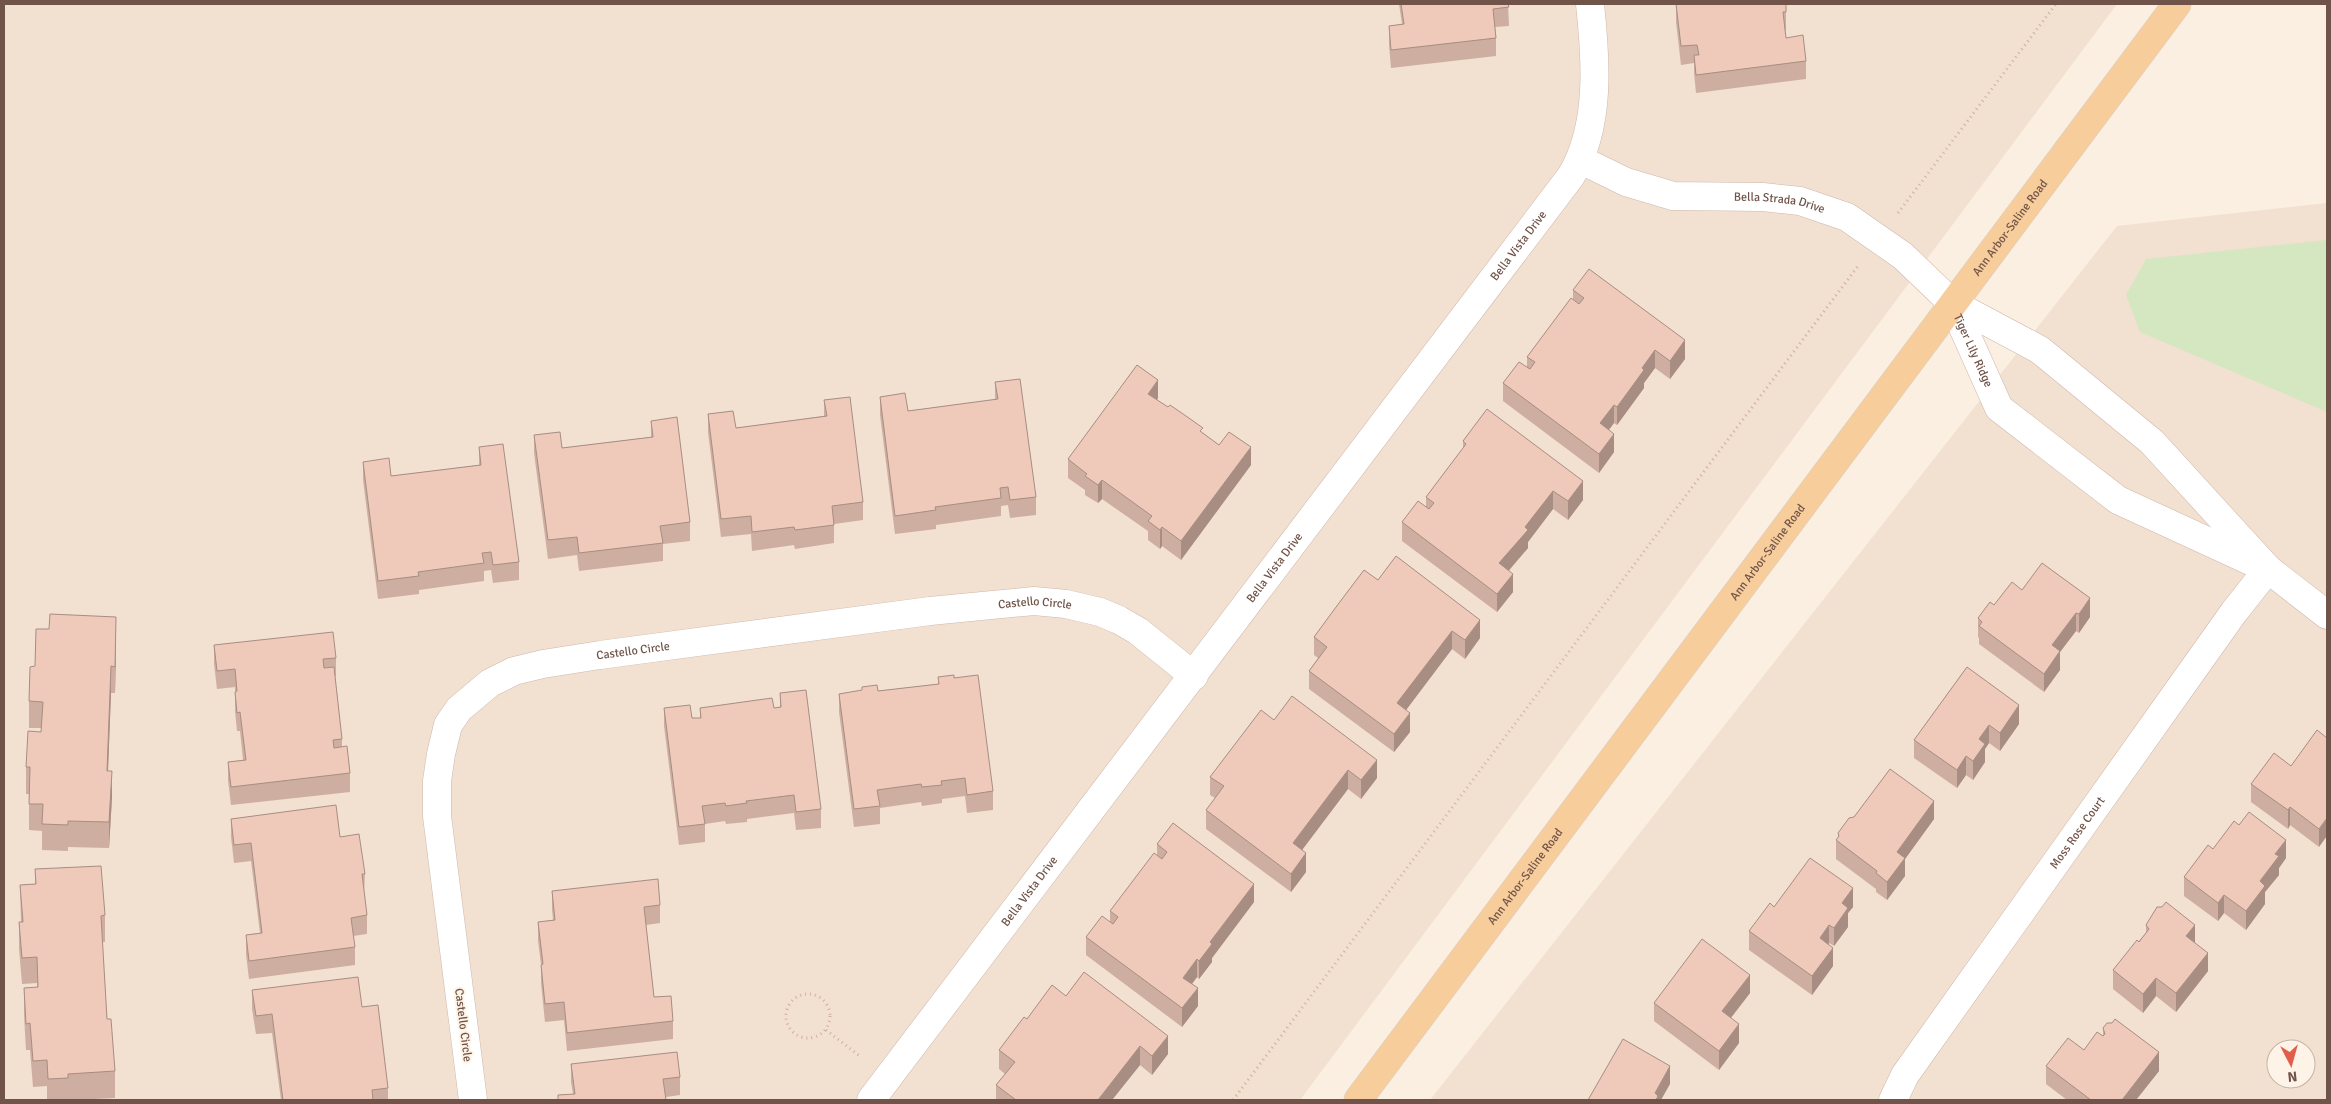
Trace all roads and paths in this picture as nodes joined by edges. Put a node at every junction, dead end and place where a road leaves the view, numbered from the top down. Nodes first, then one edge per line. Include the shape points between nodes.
1 (1590, 4) edge
2 (2056, 4) edge
3 (2178, 4) edge
4 (1581, 160) junction
5 (1913, 193) dead end
6 (1842, 288) dead end
7 (1952, 303) junction
8 (2268, 569) junction
9 (2327, 615) edge
10 (1194, 676) junction
11 (826, 1030) junction
12 (865, 1060) dead end
13 (473, 1100) edge
14 (871, 1100) edge
15 (1233, 1100) edge
16 (1358, 1100) edge
17 (1894, 1100) edge

1 - 4 street, Bella Vista Drive via 1594,42 1593,102
2 - 5 path
3 - 7 main road, Ann Arbor-Saline Road
4 - 7 street, Bella Strada Drive via 1626,182 1673,196 1763,197 1800,201 1847,216 1887,244
4 - 10 street, Bella Vista Drive
6 - 15 path
7 - 8 street, Tiger Lily Ridge via 2040,350 2152,442
7 - 8 street, Tiger Lily Ridge via 1999,408 2118,500
7 - 16 main road, Ann Arbor-Saline Road
8 - 9 street, Tiger Lily Ridge
8 - 17 street, Moss Rose Court via 2228,620 1905,1076
10 - 13 street, Castello Circle via 1138,631 1119,620 1066,604 1034,601 930,611 600,655 514,671 490,682 459,709 448,725 437,781 436,816
10 - 14 street, Bella Vista Drive
11 - 11 path via 830,1014 825,1001 819,996 798,996 788,1005 785,1020 800,1038 815,1038
11 - 12 path

